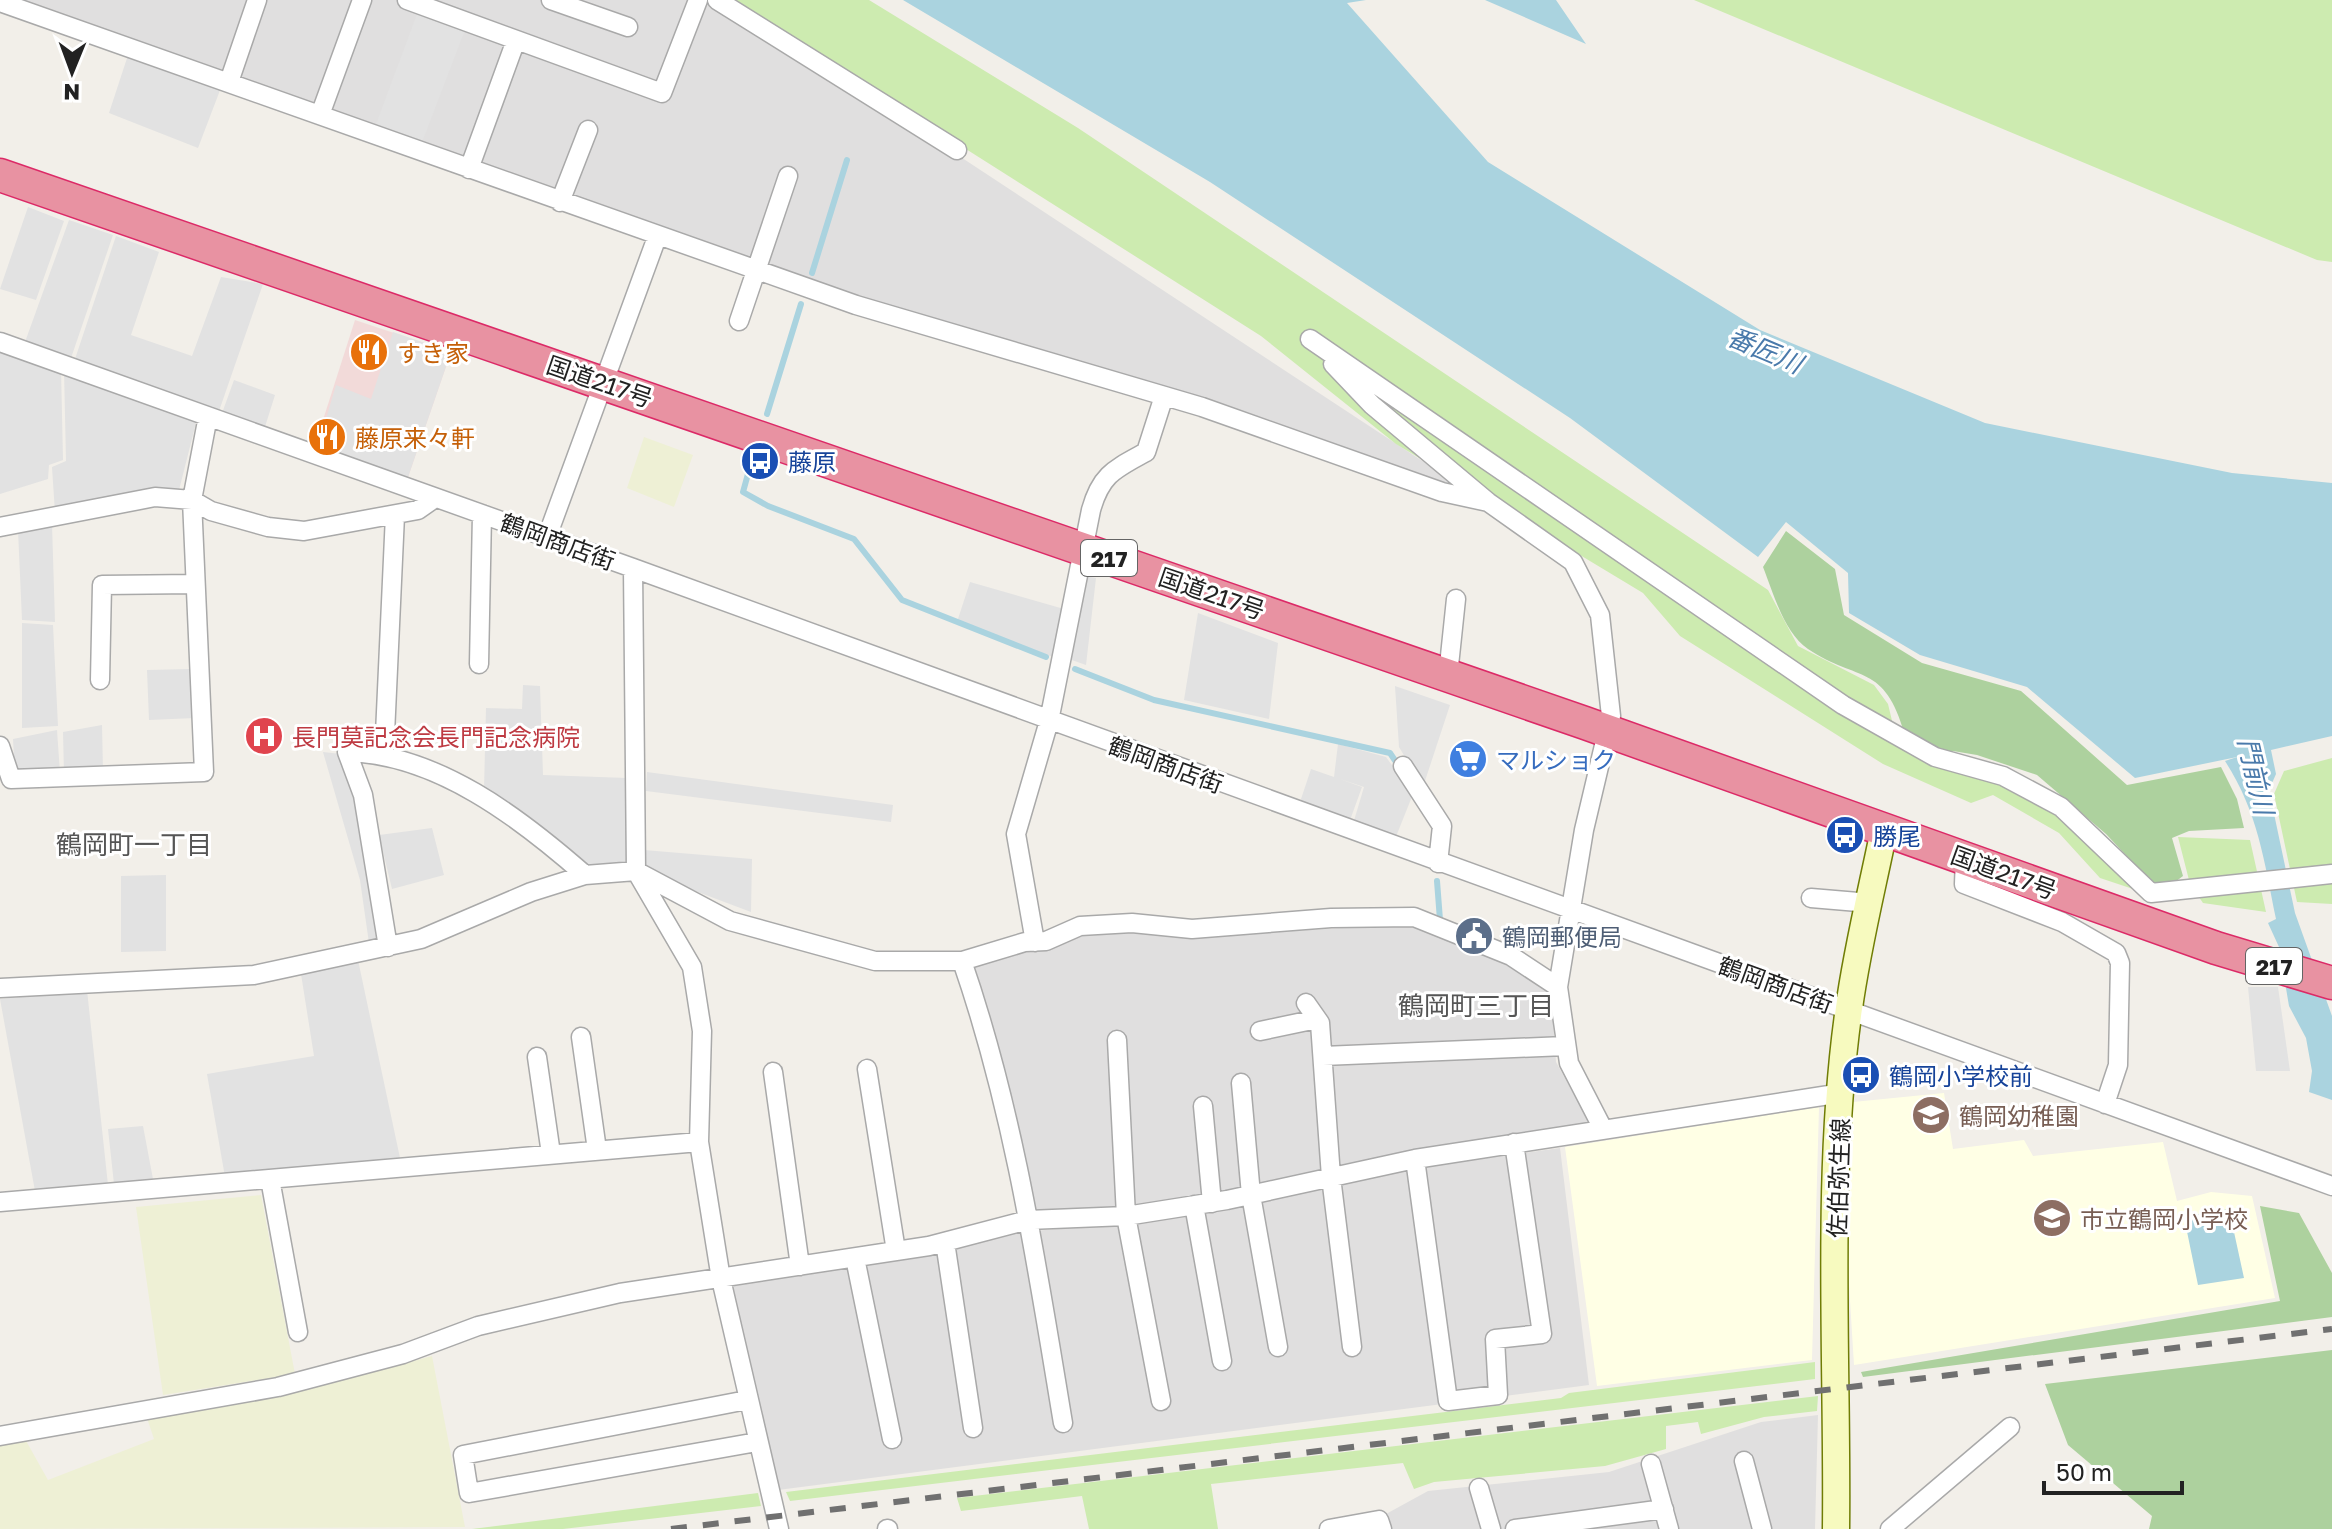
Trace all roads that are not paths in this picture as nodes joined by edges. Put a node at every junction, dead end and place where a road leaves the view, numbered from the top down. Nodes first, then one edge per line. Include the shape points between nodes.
1 (257, 0) edge
2 (362, 0) edge
3 (407, 0) edge
4 (551, 0) edge
5 (698, 0) edge
6 (717, 0) edge
7 (0, 2) edge
8 (628, 27) dead end
9 (516, 40) junction
10 (229, 82) junction
11 (320, 115) junction
12 (588, 130) dead end
13 (957, 150) dead end
14 (469, 169) junction
15 (0, 175) edge
16 (788, 176) dead end
17 (560, 202) junction
18 (657, 237) junction
19 (757, 272) junction
20 (739, 321) dead end
21 (0, 342) edge
22 (604, 382) junction
23 (1164, 396) junction
24 (208, 416) junction
25 (435, 498) junction
26 (192, 500) junction
27 (1488, 502) junction
28 (482, 514) junction
29 (395, 515) junction
30 (0, 527) edge
31 (547, 537) junction
32 (1084, 549) junction
33 (633, 568) junction
34 (195, 584) junction
35 (1456, 599) dead end
36 (479, 664) dead end
37 (1448, 675) junction
38 (100, 680) dead end
39 (1049, 721) junction
40 (1607, 731) junction
41 (0, 746) edge
42 (384, 756) junction
43 (1403, 766) dead end
44 (1884, 830) junction
45 (1965, 858) junction
46 (1438, 863) junction
47 (636, 871) junction
48 (2332, 874) edge
49 (585, 875) junction
50 (1811, 898) dead end
51 (1870, 903) junction
52 (1570, 910) junction
53 (1035, 942) junction
54 (388, 947) junction
55 (962, 961) junction
56 (2332, 983) edge
57 (1558, 987) junction
58 (0, 988) edge
59 (1306, 1003) dead end
60 (1848, 1010) junction
61 (1317, 1019) junction
62 (1260, 1031) dead end
63 (581, 1037) dead end
64 (1117, 1040) dead end
65 (1565, 1046) junction
66 (1323, 1056) junction
67 (537, 1057) dead end
68 (867, 1069) dead end
69 (773, 1072) dead end
70 (1241, 1083) dead end
71 (1842, 1093) junction
72 (2105, 1104) junction
73 (1203, 1106) dead end
74 (1603, 1129) junction
75 (699, 1142) junction
76 (1514, 1143) junction
77 (597, 1150) junction
78 (551, 1154) junction
79 (1415, 1159) junction
80 (1331, 1177) junction
81 (270, 1179) junction
82 (2332, 1186) edge
83 (1251, 1195) junction
84 (0, 1202) edge
85 (1203, 1204) junction
86 (1126, 1216) junction
87 (1028, 1220) junction
88 (945, 1242) junction
89 (896, 1251) junction
90 (855, 1258) junction
91 (800, 1266) junction
92 (721, 1279) junction
93 (298, 1332) dead end
94 (1278, 1347) dead end
95 (1352, 1347) dead end
96 (1222, 1361) dead end
97 (747, 1400) junction
98 (1161, 1401) dead end
99 (1063, 1423) dead end
100 (2010, 1427) dead end
101 (973, 1428) dead end
102 (0, 1436) edge
103 (892, 1439) dead end
104 (757, 1442) junction
105 (1744, 1461) dead end
106 (1651, 1464) dead end
107 (1479, 1488) dead end
108 (1664, 1509) junction
109 (1604, 1524) edge
110 (779, 1529) edge
111 (1329, 1529) edge
112 (1382, 1529) edge
113 (1491, 1529) edge
114 (1515, 1529) edge
115 (1669, 1529) edge
116 (1762, 1529) edge
117 (1836, 1529) edge
118 (1890, 1529) edge

1 - 10 street
2 - 11 street
3 - 9 street
4 - 8 street
5 - 9 street via 662,93
6 - 13 street
7 - 10 street
9 - 14 street
10 - 11 street
11 - 14 street
12 - 17 street
14 - 17 street
15 - 22 highway, 国道217号 / 217
16 - 19 street
17 - 18 street
18 - 19 street
18 - 22 street
19 - 20 street
19 - 23 street
21 - 24 street, 鶴岡商店街
22 - 31 street
22 - 32 highway, 国道217号 / 217
23 - 27 street via 1442,492
23 - 32 street via 1146,452 1107,474 1096,492
24 - 25 street, 鶴岡商店街
24 - 26 street
25 - 28 street, 鶴岡商店街
25 - 29 street via 418,510
26 - 29 street via 211,511 268,527 304,531
26 - 30 street via 155,497 119,502
26 - 34 street
27 - 40 street via 1573,562 1588,585 1600,615 1611,716
27 - 48 street via 1372,405 1310,339 1843,705 1935,757 2003,776 2061,807 2151,893
28 - 31 street, 鶴岡商店街
28 - 36 street
29 - 42 street
31 - 33 street, 鶴岡商店街
32 - 37 highway, 国道217号 / 217
32 - 39 street
33 - 39 street, 鶴岡商店街
33 - 47 street
34 - 38 street via 102,585
34 - 41 street via 204,772 11,779
35 - 37 street
37 - 40 highway, 国道217号 / 217
39 - 46 street, 鶴岡商店街
39 - 53 street via 1016,834
40 - 44 highway, 国道217号 / 217
40 - 52 street
42 - 49 street via 422,766 482,799 548,842
42 - 54 street via 347,752 363,795
43 - 46 street via 1442,826
44 - 45 highway, 国道217号 / 217
44 - 51 main road, 佐伯弥生線
45 - 56 highway, 国道217号 / 217 via 2216,948
45 - 72 street via 1964,884 2062,922 2116,953 2118,1065
46 - 52 street, 鶴岡商店街
47 - 49 street
47 - 55 street via 730,921 875,961
47 - 75 street via 692,967 702,1031
49 - 54 street
50 - 51 street
51 - 60 main road, 佐伯弥生線
52 - 57 street
52 - 60 street, 鶴岡商店街
53 - 55 street
53 - 57 street via 1080,926 1132,923 1192,929 1414,917 1511,956
54 - 58 street via 254,975
55 - 87 street via 988,1037
57 - 65 street
59 - 61 street
60 - 71 main road, 佐伯弥生線
60 - 72 street, 鶴岡商店街
61 - 62 street
61 - 66 street
63 - 77 street
64 - 86 street
65 - 66 street
65 - 74 street
66 - 80 street
67 - 78 street
68 - 89 street
69 - 91 street
70 - 83 street
71 - 74 street
71 - 117 main road, 佐伯弥生線 via 1835,1232
72 - 82 street, 鶴岡商店街
73 - 85 street
74 - 76 street
75 - 77 street
75 - 92 street
76 - 79 street
76 - 79 street via 1542,1334 1495,1339 1498,1395 1448,1401
77 - 78 street
78 - 81 street
79 - 80 street
80 - 83 street
80 - 95 street
81 - 84 street
81 - 93 street
83 - 85 street
83 - 94 street
85 - 86 street
85 - 96 street
86 - 87 street
86 - 98 street
87 - 88 street
87 - 99 street
88 - 89 street
88 - 101 street
89 - 90 street
90 - 91 street
90 - 103 street
91 - 92 street
92 - 97 street
92 - 102 street via 620,1293 478,1326 403,1354 278,1387
97 - 104 street
97 - 104 street via 463,1455 469,1493
100 - 118 street
104 - 110 street
105 - 116 street
106 - 108 street
107 - 113 street
108 - 109 street
108 - 115 street
109 - 114 street
111 - 112 street via 1379,1520

